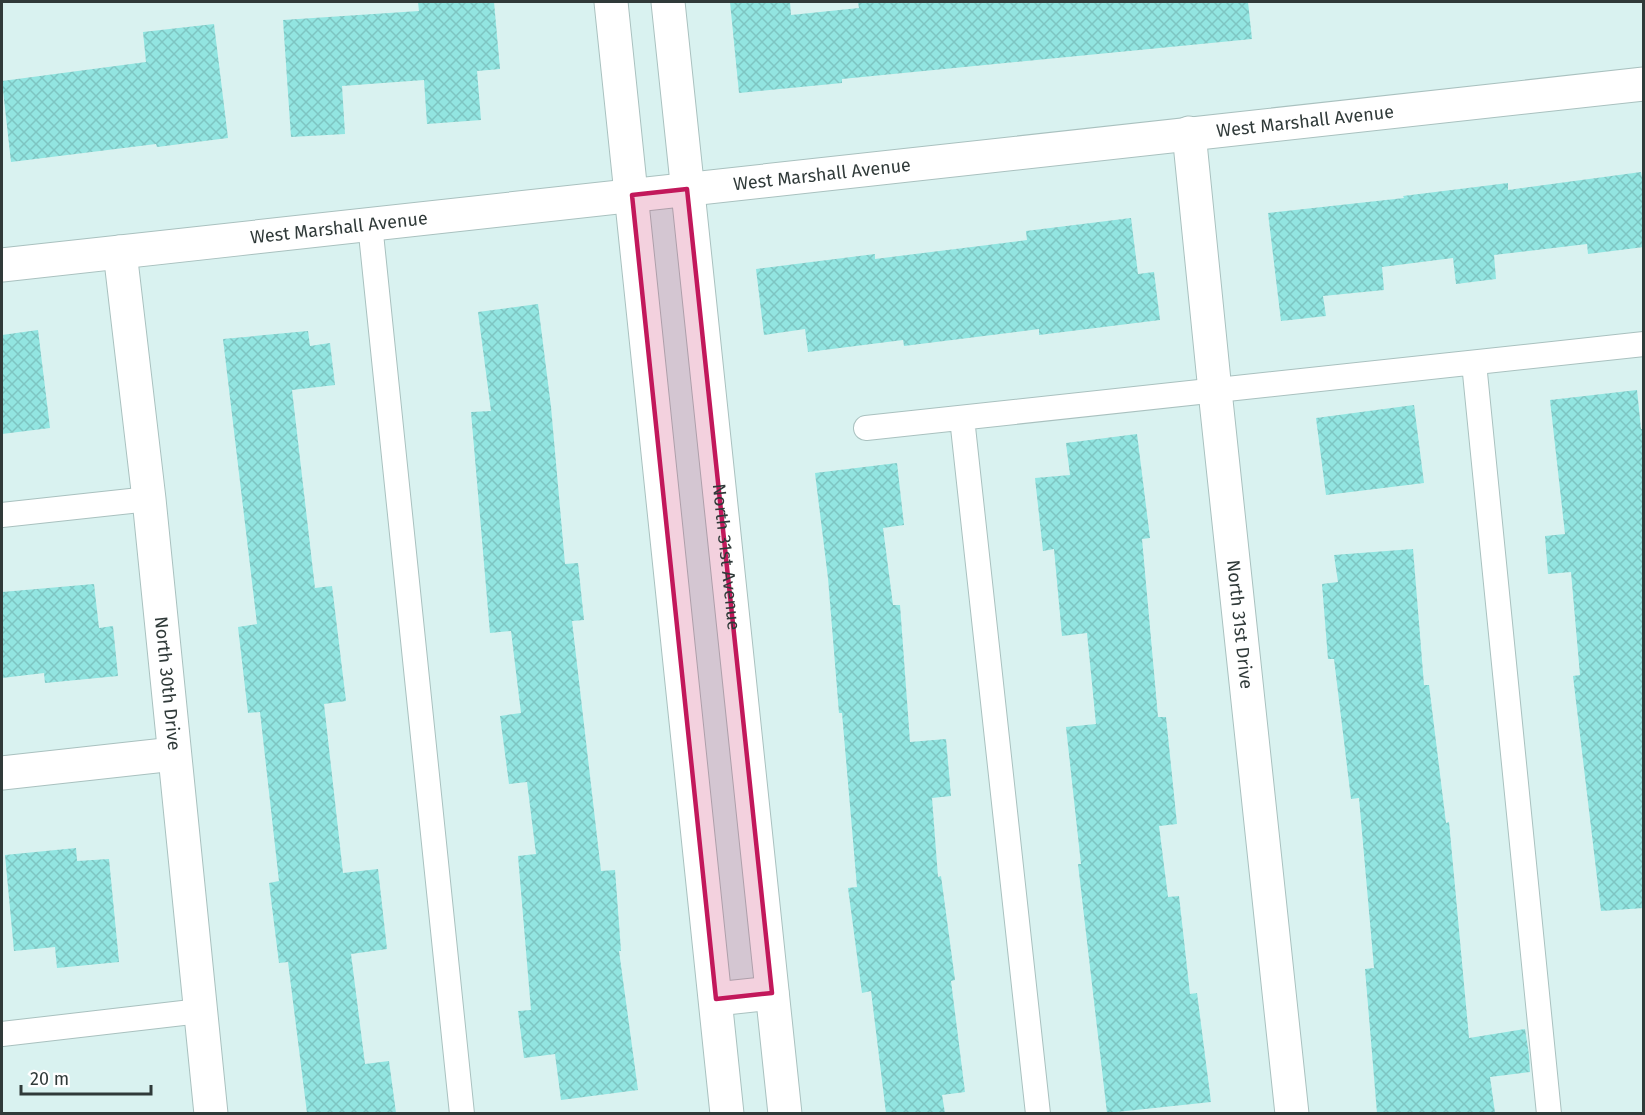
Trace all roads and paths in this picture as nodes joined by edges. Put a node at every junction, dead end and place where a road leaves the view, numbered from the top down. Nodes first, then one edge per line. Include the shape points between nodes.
1 (611, 2) edge
2 (668, 2) edge
3 (1644, 84) edge
4 (1189, 133) junction
5 (687, 189) junction
6 (632, 195) junction
7 (370, 224) junction
8 (120, 252) junction
9 (2, 265) edge
10 (1644, 344) edge
11 (1474, 363) junction
12 (1215, 391) junction
13 (962, 418) junction
14 (866, 428) dead end
15 (149, 499) junction
16 (2, 515) edge
17 (174, 754) junction
18 (2, 773) edge
19 (772, 993) junction
20 (716, 999) junction
21 (200, 1011) junction
22 (2, 1034) edge
23 (211, 1113) edge
24 (462, 1113) edge
25 (727, 1113) edge
26 (785, 1113) edge
27 (1038, 1113) edge
28 (1292, 1113) edge
29 (1550, 1113) edge

1 - 6 street
2 - 5 street, North 31st Avenue
3 - 4 street, West Marshall Avenue
4 - 5 street, West Marshall Avenue
4 - 12 street, North 31st Drive
5 - 6 street, West Marshall Avenue
5 - 19 street, North 31st Avenue
6 - 7 street, West Marshall Avenue
6 - 20 street
7 - 8 street, West Marshall Avenue
7 - 24 lane
8 - 9 street, West Marshall Avenue
8 - 15 street, North 30th Drive
10 - 11 lane
11 - 12 lane
11 - 29 lane
12 - 13 lane
12 - 28 street, North 31st Drive
13 - 14 lane
13 - 27 lane
15 - 16 lane
15 - 17 street, North 30th Drive
17 - 18 street
17 - 21 street, North 30th Drive
19 - 20 street
19 - 26 street, North 31st Avenue
20 - 25 street
21 - 22 lane
21 - 23 street, North 30th Drive

